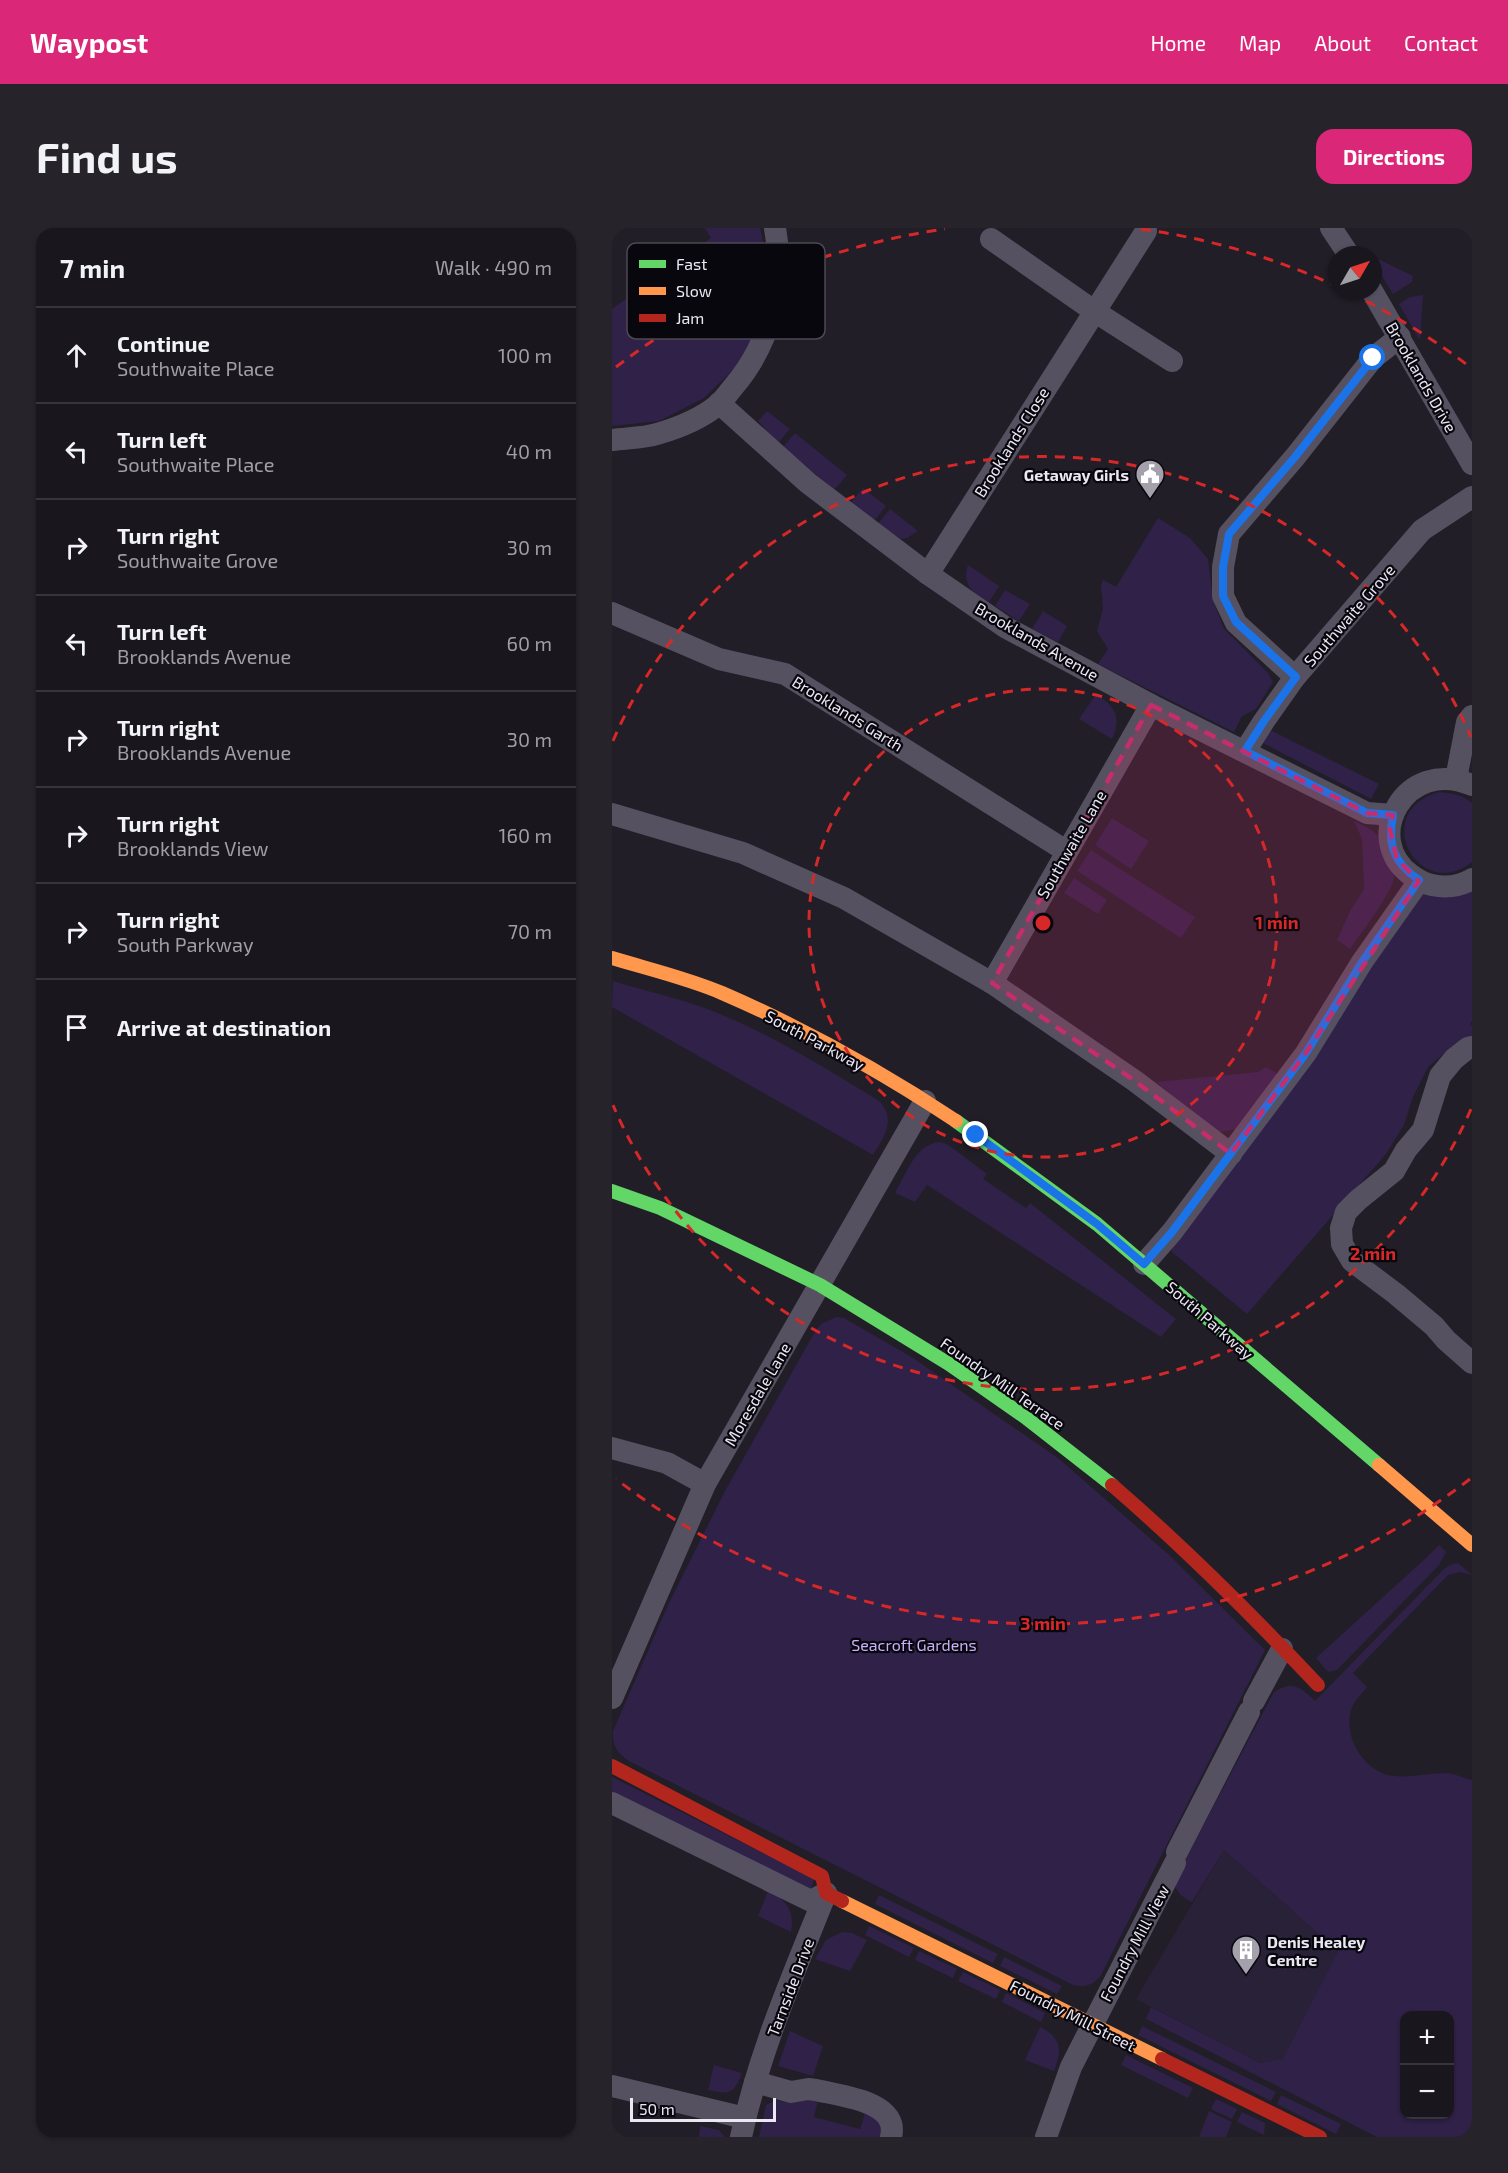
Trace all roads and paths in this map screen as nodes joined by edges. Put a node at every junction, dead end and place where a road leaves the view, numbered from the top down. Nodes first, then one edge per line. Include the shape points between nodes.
1 (776, 228) edge
2 (1331, 228) edge
3 (1146, 231) dead end
4 (991, 239) dead end
5 (778, 243) edge
6 (1343, 246) edge
7 (1377, 300) edge
8 (1095, 311) junction
9 (1400, 338) junction
10 (763, 339) edge
11 (1172, 361) dead end
12 (719, 403) junction
13 (612, 440) edge
14 (1472, 464) edge
15 (1472, 497) edge
16 (928, 574) junction
17 (612, 613) edge
18 (1296, 677) junction
19 (1151, 705) junction
20 (1472, 716) edge
21 (1245, 751) junction
22 (1464, 782) edge
23 (612, 814) edge
24 (1393, 815) junction
25 (1066, 851) junction
26 (1472, 879) edge
27 (1419, 880) junction
28 (612, 958) edge
29 (992, 983) junction
30 (1472, 1047) edge
31 (925, 1101) junction
32 (1231, 1154) junction
33 (612, 1191) edge
34 (1144, 1264) junction
35 (820, 1285) junction
36 (1472, 1363) edge
37 (612, 1448) edge
38 (705, 1484) junction
39 (1472, 1545) edge
40 (1282, 1648) junction
41 (1318, 1685) dead end
42 (612, 1698) edge
43 (612, 1766) edge
44 (612, 1803) edge
45 (826, 1893) junction
46 (1092, 2023) junction
47 (755, 2082) junction
48 (612, 2086) edge
49 (743, 2128) edge
50 (891, 2137) edge
51 (1046, 2137) edge
52 (1320, 2137) edge

1 - 5 street
2 - 6 street
3 - 8 street, Brooklands Close
4 - 8 street
7 - 9 street, Brooklands Drive
8 - 11 street
8 - 16 street, Brooklands Close
9 - 14 street, Brooklands Drive
9 - 18 street via 1373,358 1229,534 1223,567 1223,596 1227,605 1236,622
10 - 12 street via 749,368
12 - 13 street via 699,417 656,435
12 - 16 street, Brooklands Avenue via 808,483
15 - 18 street, Southwaite Grove via 1422,530
16 - 19 street, Brooklands Avenue via 1005,627
17 - 25 street, Brooklands Garth via 719,660 785,674
18 - 21 street, Southwaite Grove
19 - 21 street, Brooklands Avenue
19 - 25 street, Southwaite Lane
20 - 22 street via 1467,722
21 - 24 street, Brooklands Avenue via 1367,813
22 - 24 street via 1440,777 1425,781 1411,789
23 - 29 street via 743,853 844,898
24 - 27 street via 1390,830 1394,852 1407,872
25 - 29 street, Southwaite Lane
26 - 27 street via 1446,887
27 - 32 street via 1306,1053
28 - 31 street, South Parkway via 720,992 815,1037
29 - 32 street via 1135,1081
30 - 36 street via 1454,1059 1440,1076 1423,1130 1394,1171 1346,1212 1341,1228 1342,1244 1352,1261 1434,1326
31 - 34 street, South Parkway via 1033,1176
31 - 35 street, Moresdale Lane
32 - 34 street
33 - 35 street, Foundry Mill Terrace via 660,1208
34 - 39 street, South Parkway
35 - 38 street, Moresdale Lane
35 - 40 street, Foundry Mill Terrace via 949,1364 1096,1472 1198,1563
37 - 38 street via 667,1463
38 - 42 street, Moresdale Lane
40 - 41 street, Foundry Mill Terrace
40 - 46 street, Foundry Mill View
43 - 45 street via 822,1876
44 - 45 street via 811,1901
45 - 46 street, Foundry Mill Street
45 - 47 street, Tarnside Drive
46 - 51 street, Foundry Mill View via 1071,2067
46 - 52 street, Foundry Mill Street
47 - 49 street, Tarnside Drive
47 - 50 street via 791,2092 816,2090 876,2106 892,2123
48 - 49 street

